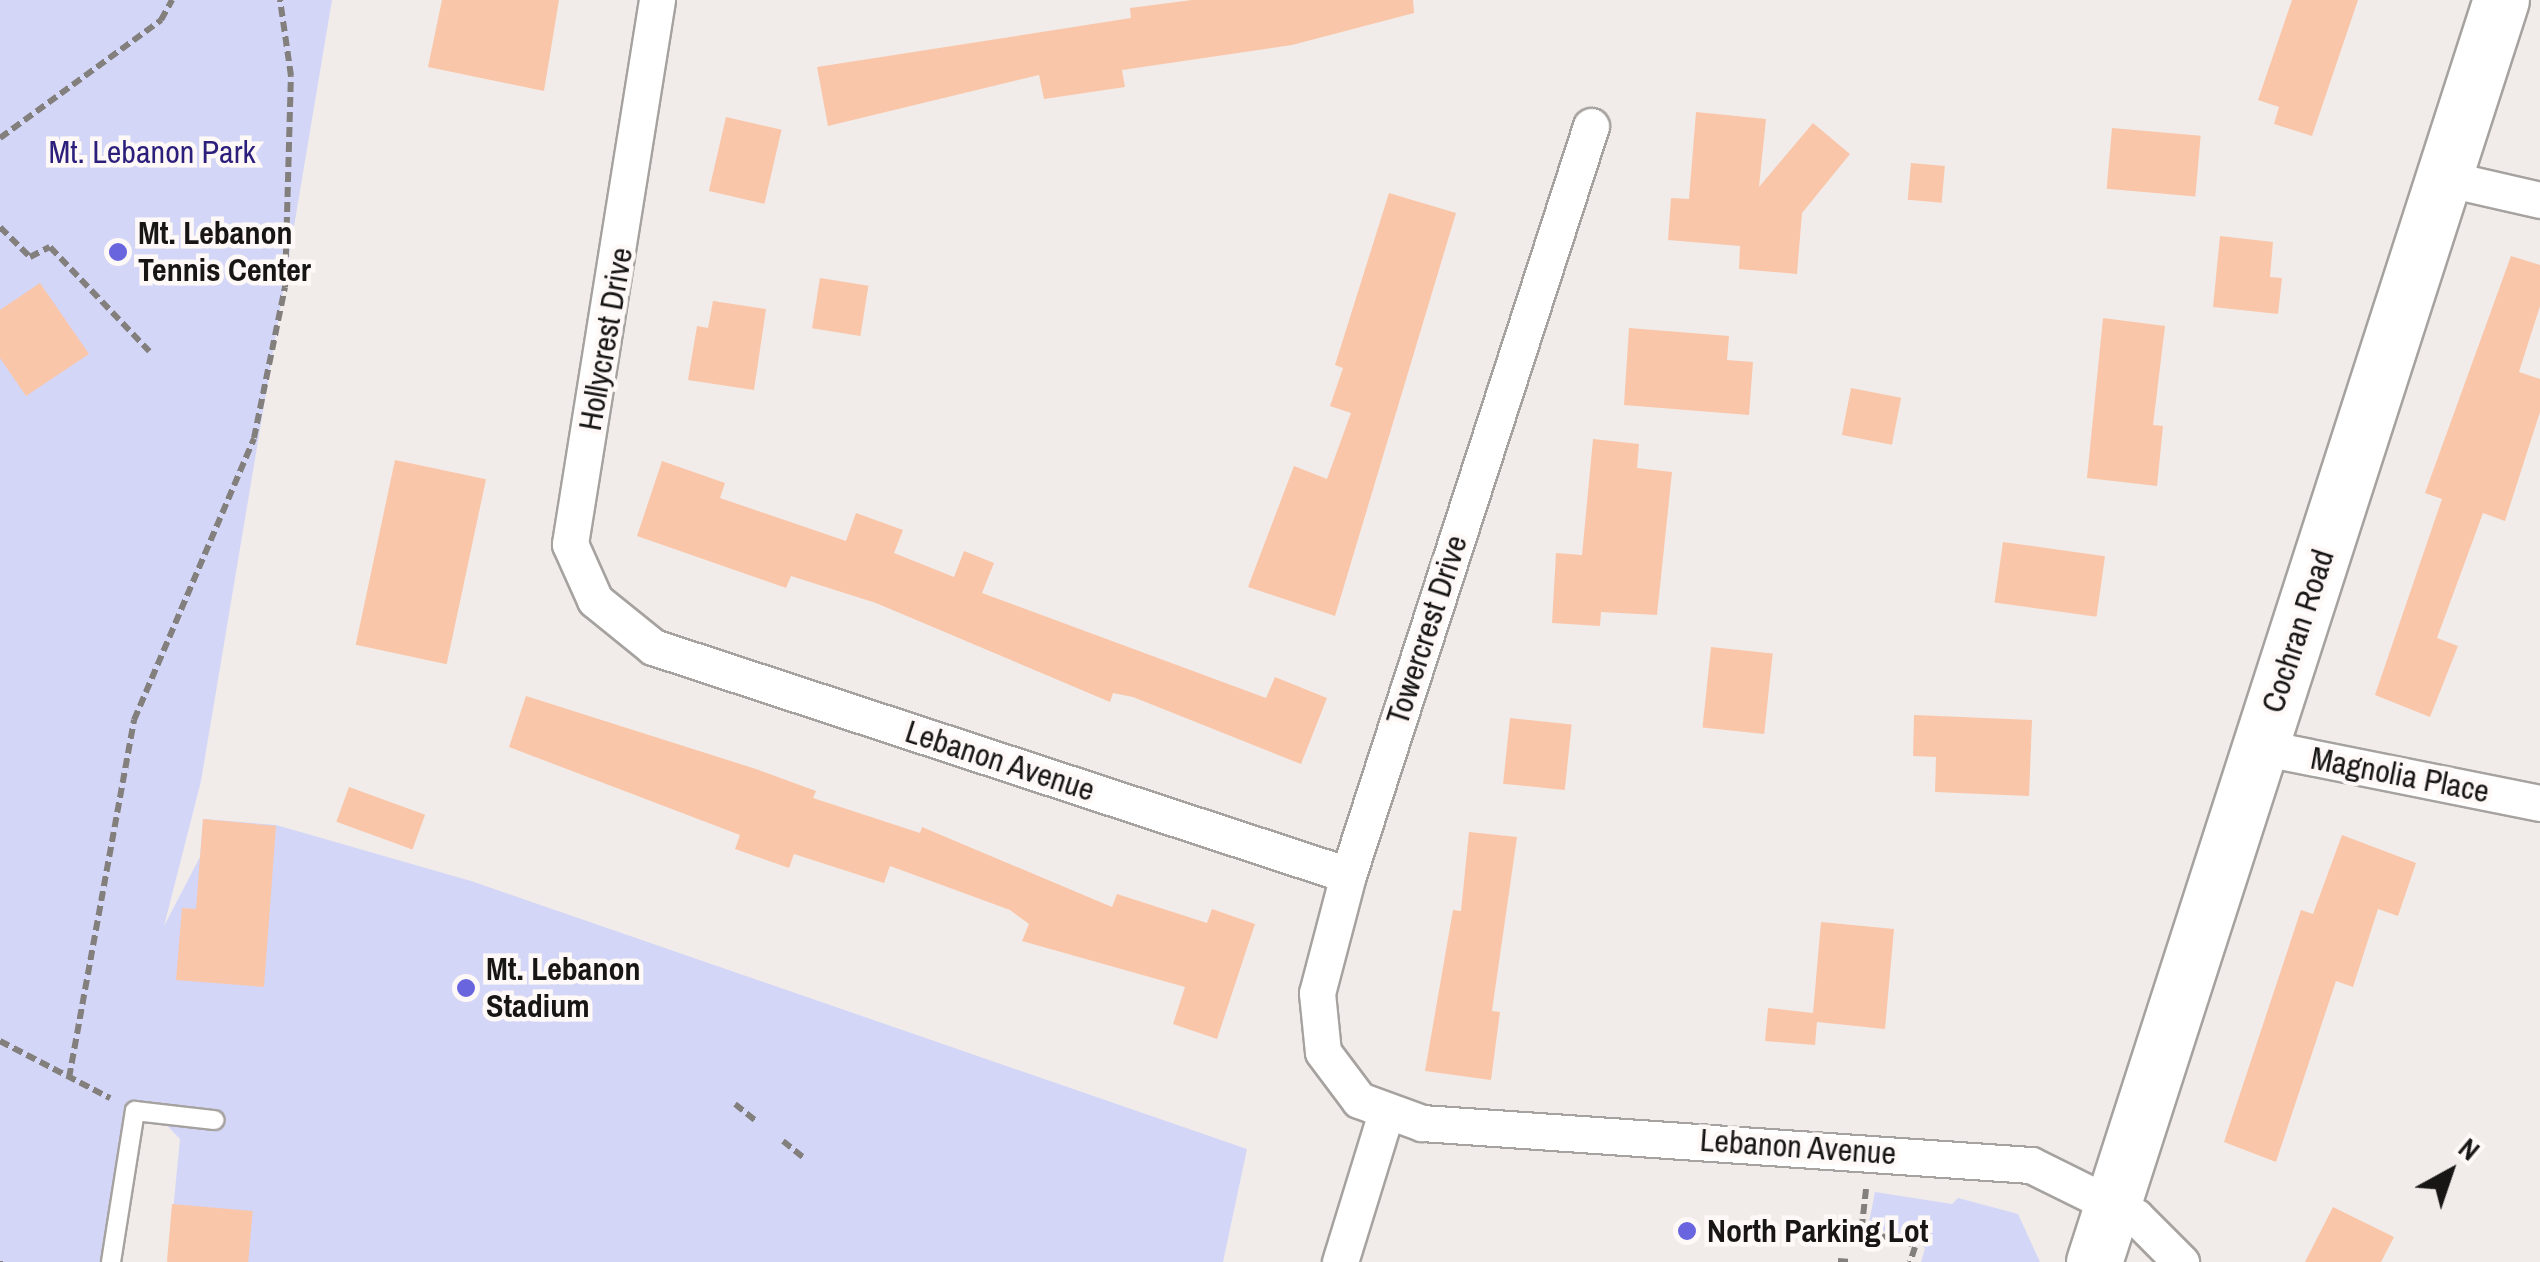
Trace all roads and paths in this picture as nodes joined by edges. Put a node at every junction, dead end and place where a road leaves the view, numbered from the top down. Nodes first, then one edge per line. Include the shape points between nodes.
1 (172, 0) edge
2 (280, 0) edge
3 (2501, 0) edge
4 (662, 1) edge
5 (1591, 126) dead end
6 (0, 138) edge
7 (2444, 178) junction
8 (2540, 200) edge
9 (0, 227) edge
10 (150, 351) dead end
11 (653, 646) joint
12 (2260, 747) junction
13 (2540, 803) edge
14 (1348, 876) junction
15 (0, 1041) edge
16 (70, 1078) junction
17 (734, 1104) dead end
18 (135, 1111) junction
19 (1385, 1116) junction
20 (214, 1120) dead end
21 (755, 1120) dead end
22 (782, 1141) dead end
23 (803, 1157) dead end
24 (1866, 1188) dead end
25 (2112, 1204) junction
26 (1838, 1261) edge
27 (111, 1262) edge
28 (1340, 1262) edge
29 (1851, 1262) edge
30 (1910, 1262) edge
31 (2094, 1262) edge
32 (2180, 1262) edge

1 - 6 path via 161,20
2 - 16 path via 292,76 285,287 254,438 134,720
3 - 7 main road, Cochran Road
4 - 11 street, Hollycrest Drive via 570,544 595,600
5 - 14 street, Towercrest Drive
7 - 8 street
7 - 12 main road, Cochran Road
9 - 10 path via 30,257 50,248
11 - 14 street, Lebanon Avenue
12 - 13 street, Magnolia Place
12 - 25 main road, Cochran Road
14 - 19 street, Towercrest Drive via 1315,1024 1337,1079
15 - 16 path
16 - 18 path
17 - 21 path
18 - 20 lane
18 - 27 lane
19 - 25 street, Lebanon Avenue via 2009,1161
19 - 28 street
22 - 23 path
24 - 30 path via 1861,1234 1904,1239 1915,1246
25 - 31 main road, Cochran Road
25 - 32 street, Lebanon Avenue
26 - 29 path

